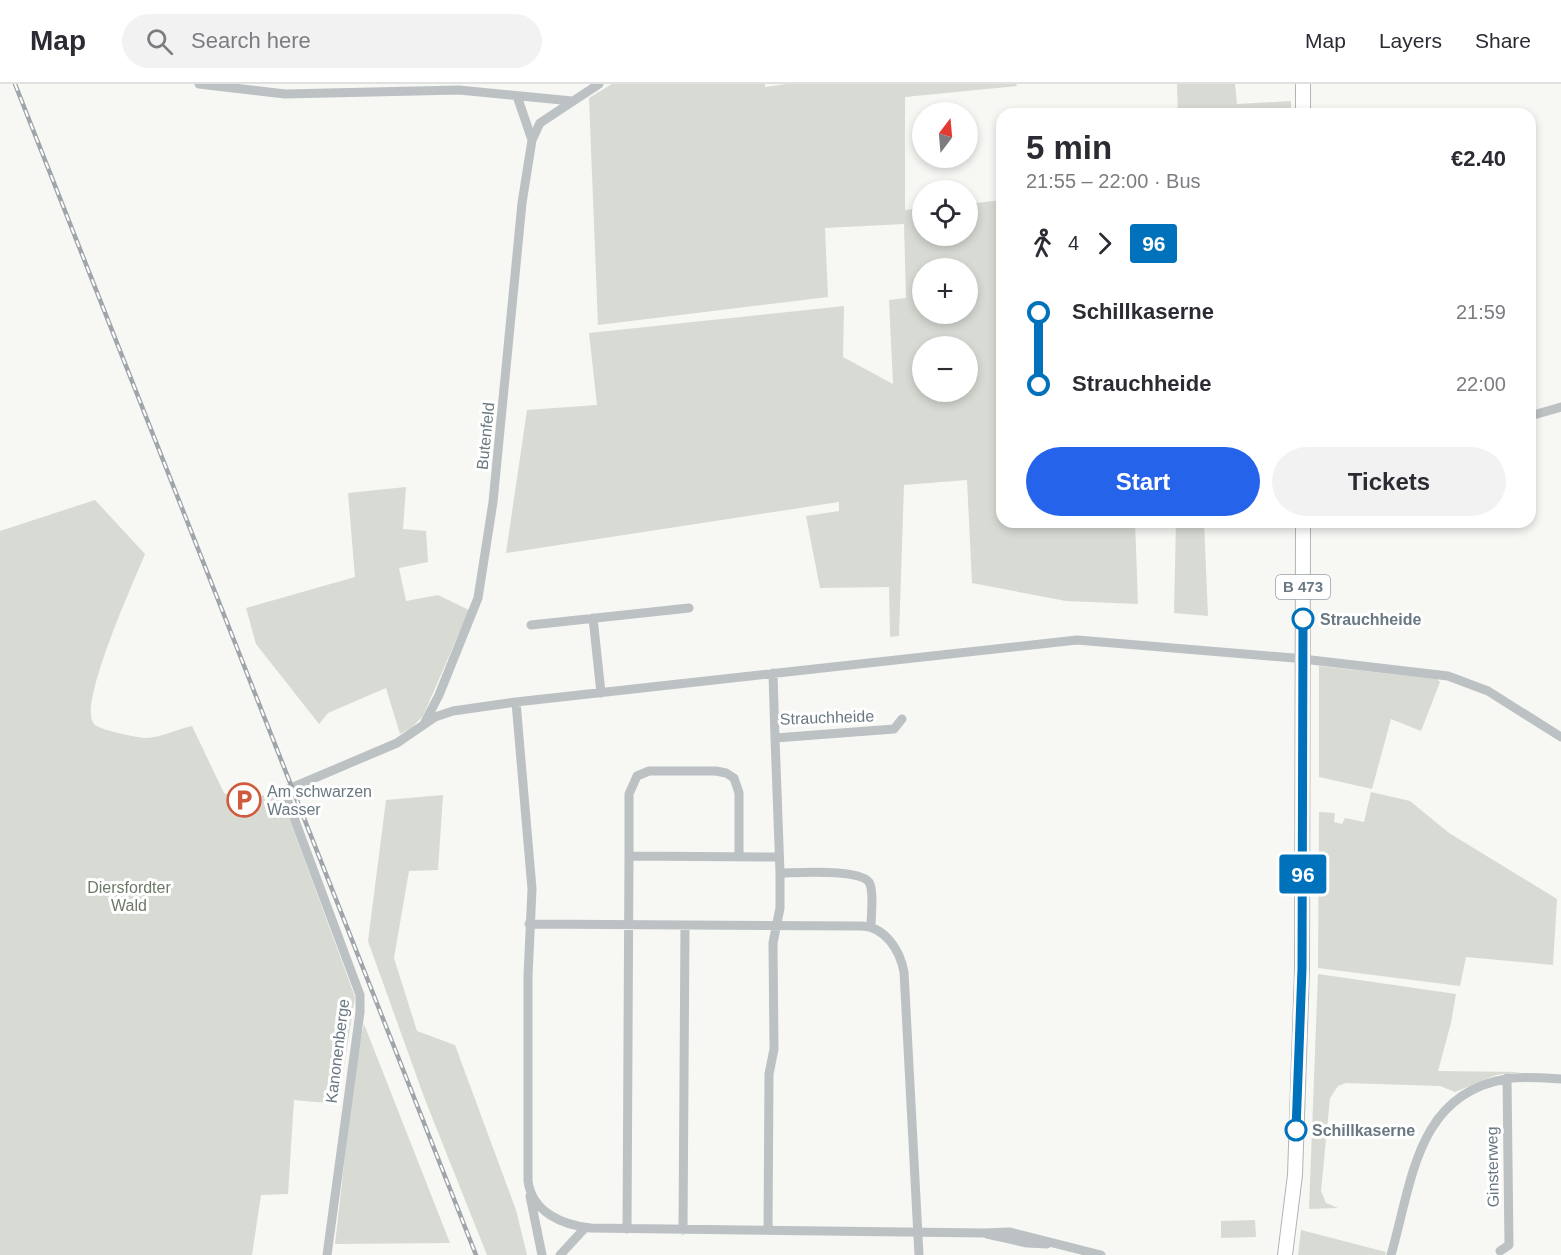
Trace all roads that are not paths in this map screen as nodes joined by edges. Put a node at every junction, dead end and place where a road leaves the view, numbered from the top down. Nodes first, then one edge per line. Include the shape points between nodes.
1 (199, 84) edge
2 (599, 84) edge
3 (1303, 84) edge
4 (517, 96) junction
5 (572, 101) junction
6 (1303, 108) edge
7 (532, 140) junction
8 (1561, 407) edge
9 (1536, 414) edge
10 (1303, 528) edge
11 (689, 608) dead end
12 (592, 618) junction
13 (531, 625) dead end
14 (1303, 656) junction
15 (773, 673) junction
16 (601, 693) junction
17 (439, 695) junction
18 (516, 702) junction
19 (453, 711) junction
20 (902, 719) dead end
21 (424, 724) junction
22 (1561, 737) edge
23 (775, 738) junction
24 (629, 856) junction
25 (739, 857) junction
26 (779, 857) junction
27 (780, 873) junction
28 (530, 924) junction
29 (630, 924) junction
30 (685, 925) junction
31 (776, 925) junction
32 (871, 926) junction
33 (1507, 1078) junction
34 (1561, 1078) edge
35 (530, 1193) junction
36 (585, 1228) junction
37 (627, 1229) junction
38 (683, 1230) junction
39 (768, 1230) junction
40 (917, 1232) junction
41 (1500, 1251) dead end
42 (327, 1255) edge
43 (542, 1255) edge
44 (560, 1255) edge
45 (919, 1255) edge
46 (1101, 1255) edge
47 (1285, 1255) edge
48 (1391, 1255) edge

1 - 4 street via 285,94 459,90
2 - 5 street, Butenfeld
3 - 6 main road
4 - 5 street
4 - 7 street, Butenfeld
5 - 7 street, Butenfeld via 540,123
7 - 17 street, Butenfeld via 522,203 493,502 478,598
8 - 9 street
10 - 14 main road, B 473
11 - 12 street
12 - 13 street
12 - 16 street
14 - 15 street via 1077,640
14 - 22 street via 1462,679
14 - 47 main road, B 473 via 1302,990 1294,1175
15 - 16 street
15 - 23 street, Strauchheide
16 - 18 street
17 - 19 street via 442,703
17 - 21 street, Butenfeld
18 - 19 street
18 - 28 street via 531,889
19 - 21 street
20 - 23 street, Strauchheide via 894,729
21 - 42 street, Kanonenberge via 397,743 284,791 360,995
23 - 26 street
24 - 25 street
24 - 25 street via 629,794 637,776 650,771 716,771 729,774 739,788
24 - 29 street
25 - 26 street
26 - 27 street
27 - 31 street
27 - 32 street via 852,874 865,878 871,886
28 - 29 street
28 - 35 street
29 - 30 street
29 - 37 street
30 - 31 street
30 - 38 street
31 - 32 street
31 - 39 street via 774,1049 769,1074
32 - 40 street via 895,947 904,972
33 - 34 street
33 - 41 street, Ginsterweg via 1509,1245
33 - 48 street via 1455,1098 1434,1122 1420,1149
35 - 36 street via 552,1217
35 - 43 street
36 - 37 street
36 - 44 street
37 - 38 street
38 - 39 street
39 - 40 street
40 - 45 street
40 - 46 street via 1007,1231

